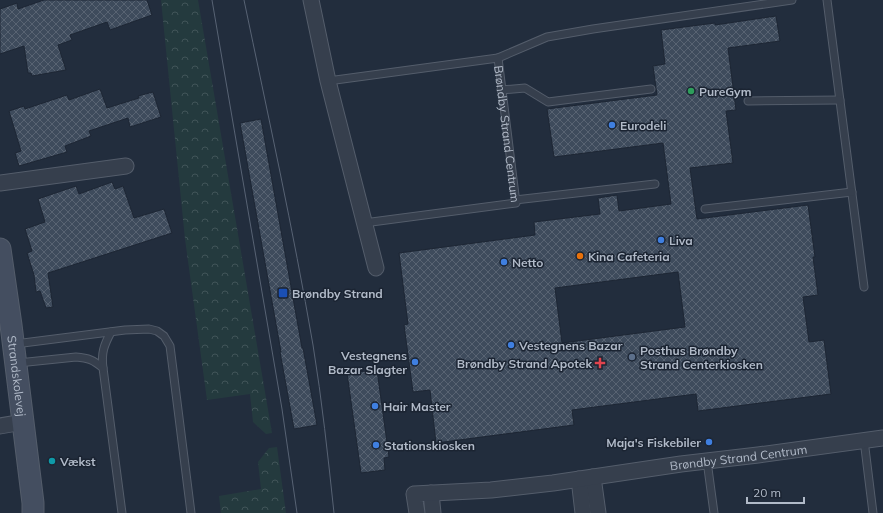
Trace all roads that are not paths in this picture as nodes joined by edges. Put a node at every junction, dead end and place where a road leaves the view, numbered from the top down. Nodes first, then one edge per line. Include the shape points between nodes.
1 (311, 0) edge
2 (792, 0) edge
3 (827, 0) edge
4 (498, 58) junction
5 (328, 80) junction
6 (651, 89) dead end
7 (501, 90) junction
8 (840, 100) junction
9 (748, 101) dead end
10 (126, 166) dead end
11 (0, 183) edge
12 (655, 184) dead end
13 (852, 192) junction
14 (515, 200) junction
15 (705, 209) dead end
16 (364, 223) junction
17 (0, 249) edge
18 (376, 268) dead end
19 (864, 287) dead end
20 (111, 332) junction
21 (15, 353) junction
22 (103, 368) junction
23 (23, 422) junction
24 (0, 426) edge
25 (883, 438) edge
26 (864, 440) junction
27 (707, 461) junction
28 (586, 478) junction
29 (431, 493) junction
30 (34, 510) edge
31 (122, 513) edge
32 (191, 513) edge
33 (417, 513) edge
34 (433, 513) edge
35 (583, 513) edge
36 (598, 513) edge
37 (714, 513) edge
38 (873, 513) edge

1 - 5 street
2 - 4 lane via 547,37
3 - 8 lane
4 - 5 lane, Brøndby Strand Centrum
4 - 7 lane, Brøndby Strand Centrum
5 - 16 street
6 - 7 lane via 548,102 525,88
7 - 14 lane, Brøndby Strand Centrum
8 - 9 lane
8 - 13 lane
10 - 11 street
12 - 14 lane
13 - 15 lane
13 - 19 lane
14 - 16 lane, Brøndby Strand Centrum via 516,203
16 - 18 street
17 - 21 street, Strandskolevej
20 - 21 lane
20 - 22 lane via 102,352
20 - 32 lane via 149,329 164,336 170,346
21 - 22 lane via 85,358 94,360
21 - 23 street, Strandskolevej
22 - 31 lane
23 - 24 street
23 - 30 street, Strandskolevej
25 - 26 street, Brøndby Strand Centrum
26 - 27 street, Brøndby Strand Centrum
26 - 38 lane
27 - 28 street, Brøndby Strand Centrum
27 - 37 lane
28 - 29 street, Brøndby Strand Centrum via 491,490
28 - 35 street
28 - 36 street
29 - 33 street, Brøndby Strand Centrum via 414,494
29 - 34 street

